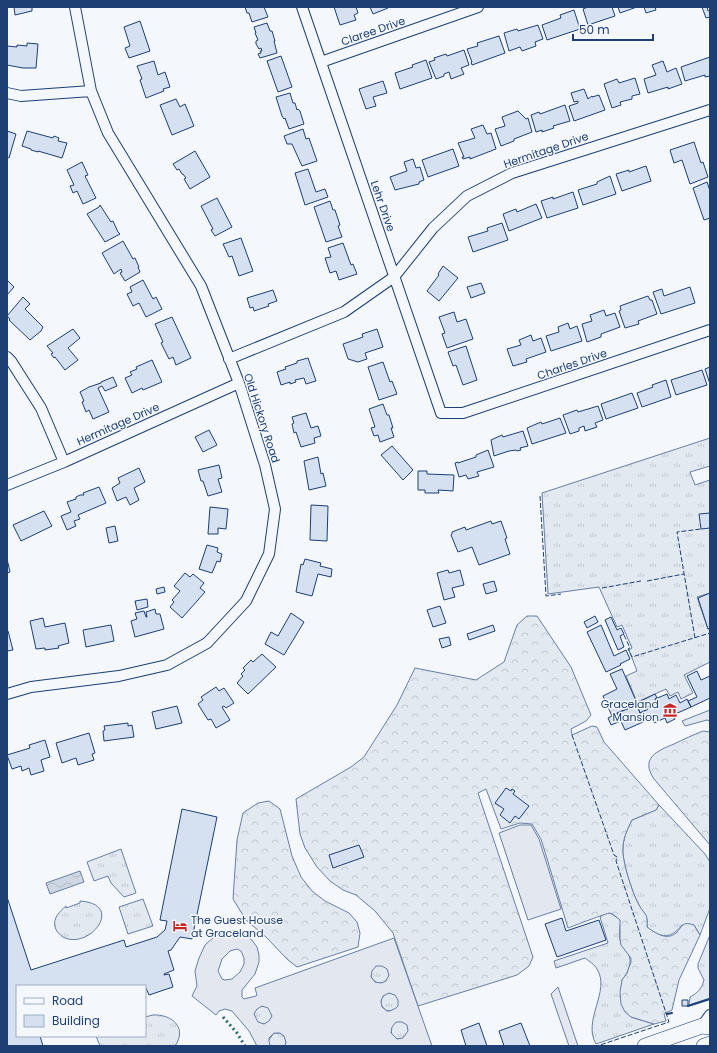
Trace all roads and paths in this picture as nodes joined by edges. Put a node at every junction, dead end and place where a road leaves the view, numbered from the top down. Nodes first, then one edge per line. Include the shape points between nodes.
1 (75, 7) edge
2 (302, 7) edge
3 (478, 7) edge
4 (321, 62) junction
5 (91, 91) junction
6 (7, 93) edge
7 (710, 110) edge
8 (394, 277) junction
9 (710, 330) edge
10 (7, 358) edge
11 (229, 359) junction
12 (239, 383) junction
13 (440, 413) joint
14 (64, 462) junction
15 (7, 485) edge
16 (7, 694) edge
17 (707, 1023) edge
18 (710, 1044) edge
19 (645, 1046) edge
20 (704, 1046) edge

1 - 5 street, Old Hickory Road
2 - 4 street, Lehr Drive
3 - 4 street, Claree Drive
4 - 8 street, Lehr Drive
5 - 6 street via 21,96
5 - 11 street, Old Hickory Road via 108,133 201,286
7 - 8 street, Hermitage Drive via 512,173 467,196 433,228
8 - 11 street, Hermitage Drive via 344,312
8 - 13 street, Lehr Drive
9 - 13 street, Charles Drive via 463,413
10 - 14 street via 41,408
11 - 12 street, Old Hickory Road
12 - 14 street, Hermitage Drive
12 - 16 street, Old Hickory Road via 265,465 275,509 269,554 246,601 207,643 167,665 119,676 31,687
14 - 15 street, Hermitage Drive
17 - 19 main road
18 - 20 main road

